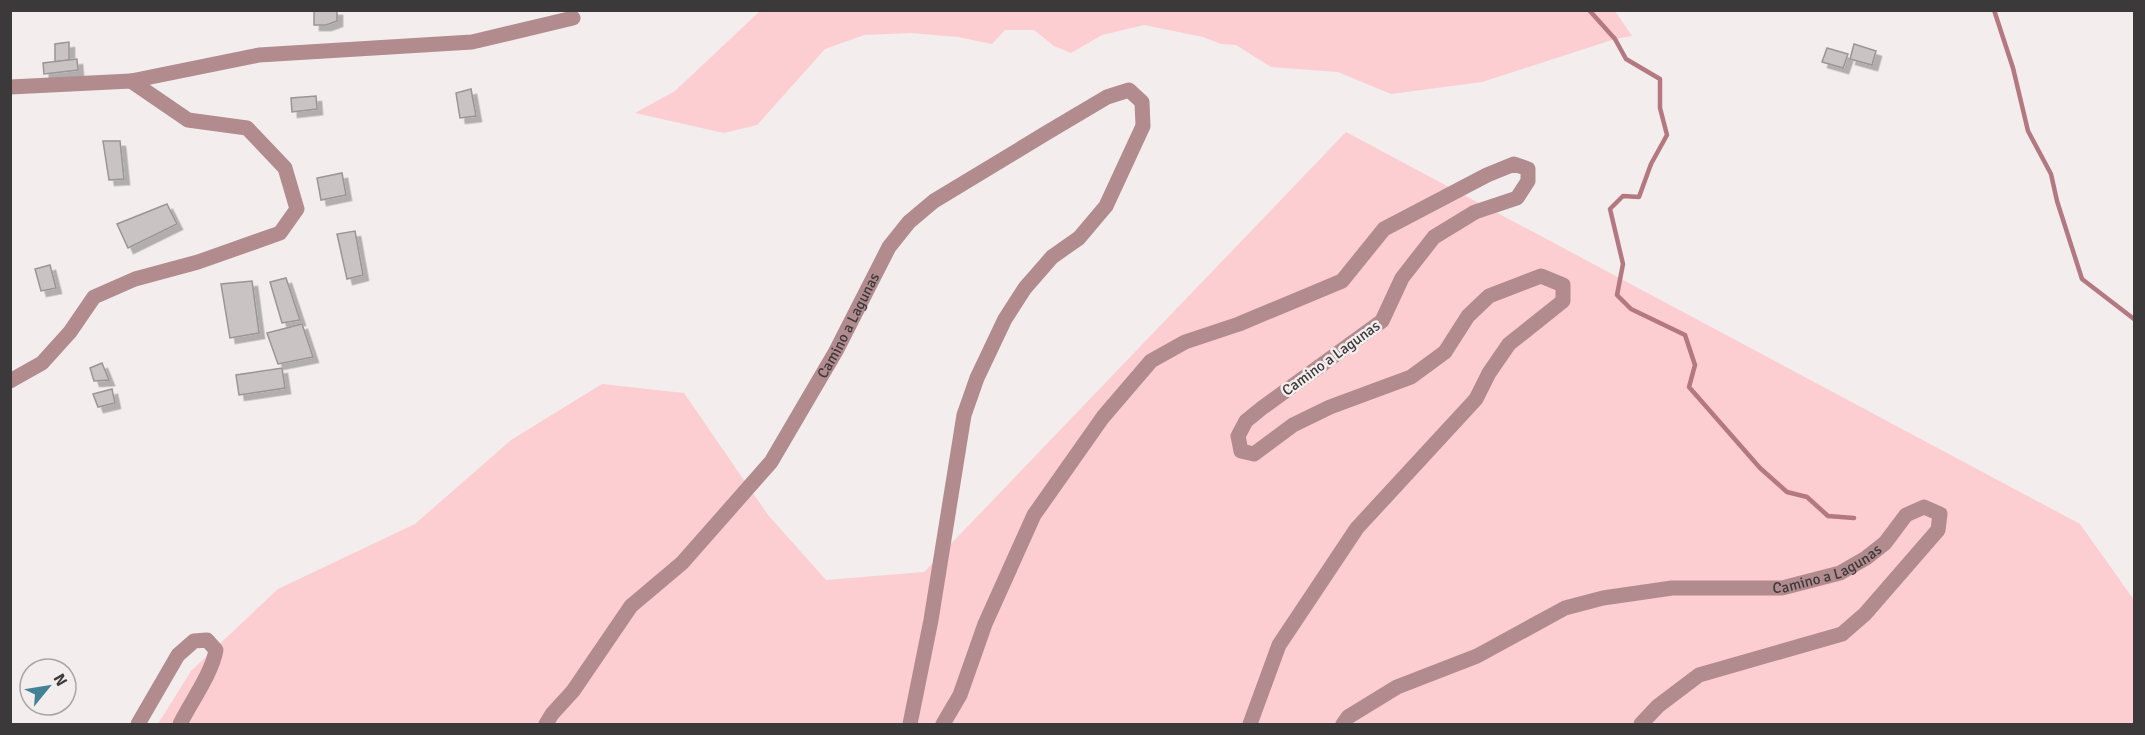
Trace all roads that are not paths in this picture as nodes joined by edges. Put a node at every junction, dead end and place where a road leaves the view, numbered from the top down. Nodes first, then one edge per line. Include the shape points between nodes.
1 (573, 18) dead end
2 (131, 81) junction
3 (10, 87) edge
4 (10, 381) edge
5 (138, 724) edge
6 (180, 724) edge
7 (546, 724) edge
8 (910, 724) edge
9 (943, 724) edge
10 (1250, 724) edge
11 (1343, 724) edge
12 (1641, 724) edge

1 - 2 street via 472,42 259,56
2 - 3 street
2 - 4 street via 188,120 247,128 285,168 297,208 280,233 135,279 94,297 42,363
5 - 6 street via 178,654 194,641 207,640 216,650 213,666
7 - 8 street, Camino a Lagunas via 573,692 631,606 682,563 771,462 836,351 889,247 909,222 934,201 1048,132 1107,97 1129,90 1142,102 1143,126 1106,206 1079,238 1052,257 1025,288 1005,319 971,396 954,470 932,620
9 - 10 street, Camino a Lagunas via 960,695 985,624 1034,515 1104,417 1151,361 1185,342 1342,281 1384,229 1486,175 1514,164 1528,169 1528,181 1516,198 1475,213 1434,237 1402,278 1382,321 1262,408 1246,421 1238,436 1241,451 1254,454 1293,425 1411,377 1445,352 1468,316 1489,296 1541,276 1563,285 1563,301 1509,344 1476,399 1357,528 1279,645
11 - 12 street, Camino a Lagunas via 1397,687 1477,656 1565,608 1672,588 1792,586 1840,573 1866,558 1885,543 1906,515 1923,507 1940,514 1938,530 1865,614 1842,634 1699,675 1658,705

